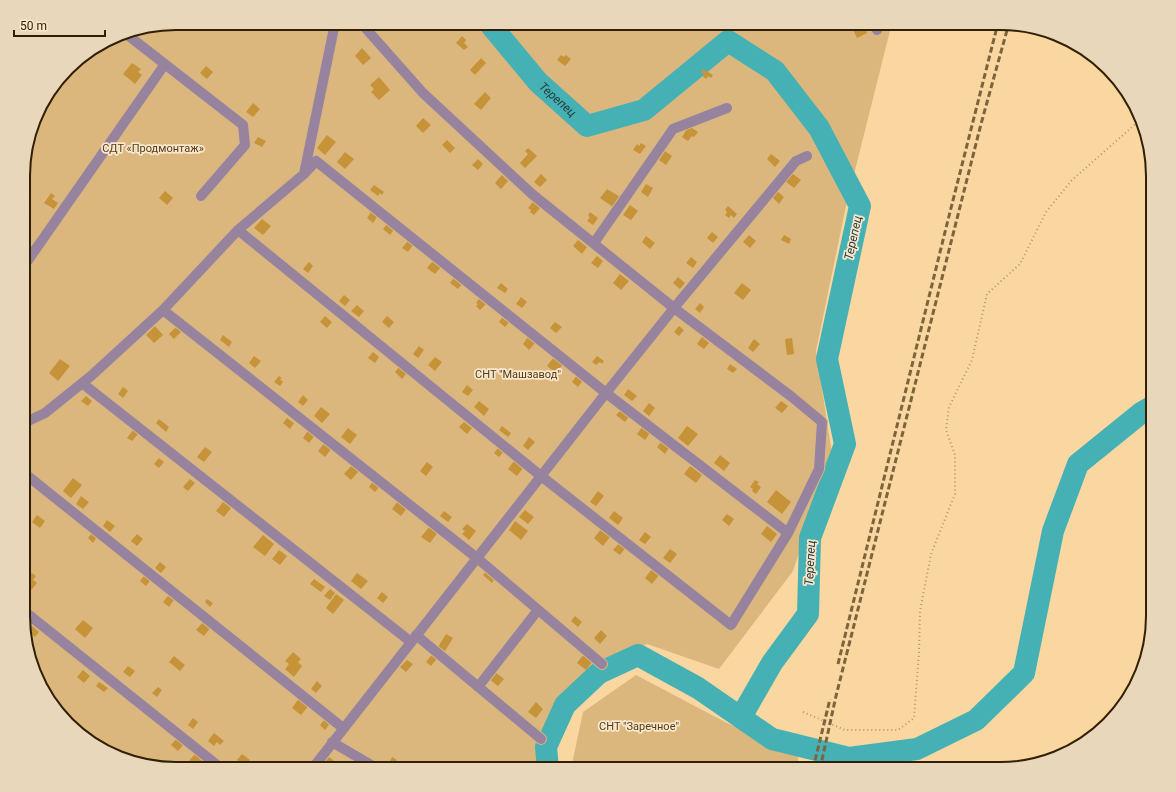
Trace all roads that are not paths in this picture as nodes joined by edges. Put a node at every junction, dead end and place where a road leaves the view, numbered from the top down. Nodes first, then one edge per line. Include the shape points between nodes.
1 (334, 30) edge
2 (368, 30) edge
3 (131, 37) edge
4 (164, 64) junction
5 (727, 108) dead end
6 (808, 156) dead end
7 (304, 174) junction
8 (201, 196) dead end
9 (238, 230) junction
10 (594, 243) junction
11 (30, 257) edge
12 (674, 308) junction
13 (163, 310) junction
14 (82, 383) junction
15 (606, 393) junction
16 (30, 420) edge
17 (541, 476) junction
18 (30, 478) edge
19 (788, 533) junction
20 (477, 558) junction
21 (538, 610) junction
22 (30, 616) edge
23 (414, 639) junction
24 (602, 664) dead end
25 (478, 687) junction
26 (343, 728) junction
27 (541, 739) dead end
28 (332, 742) junction
29 (213, 762) edge
30 (317, 762) edge
31 (366, 762) edge

1 - 7 street
2 - 10 street via 423,93 532,194
3 - 4 street
4 - 8 street via 243,125 245,145
4 - 11 street
5 - 10 street via 673,129
6 - 12 street via 796,161
7 - 9 street
7 - 15 street via 316,161
9 - 13 street
9 - 17 street
10 - 12 street
12 - 15 street
12 - 19 street via 822,422 819,469
13 - 14 street
13 - 20 street
14 - 16 street via 45,413
14 - 23 street
15 - 17 street
15 - 19 street
17 - 19 street via 731,625
17 - 20 street
18 - 26 street
20 - 21 street
20 - 23 street
21 - 24 street
21 - 25 street
22 - 29 street
23 - 25 street
23 - 26 street
25 - 27 street
26 - 28 street
28 - 30 street
28 - 31 street

